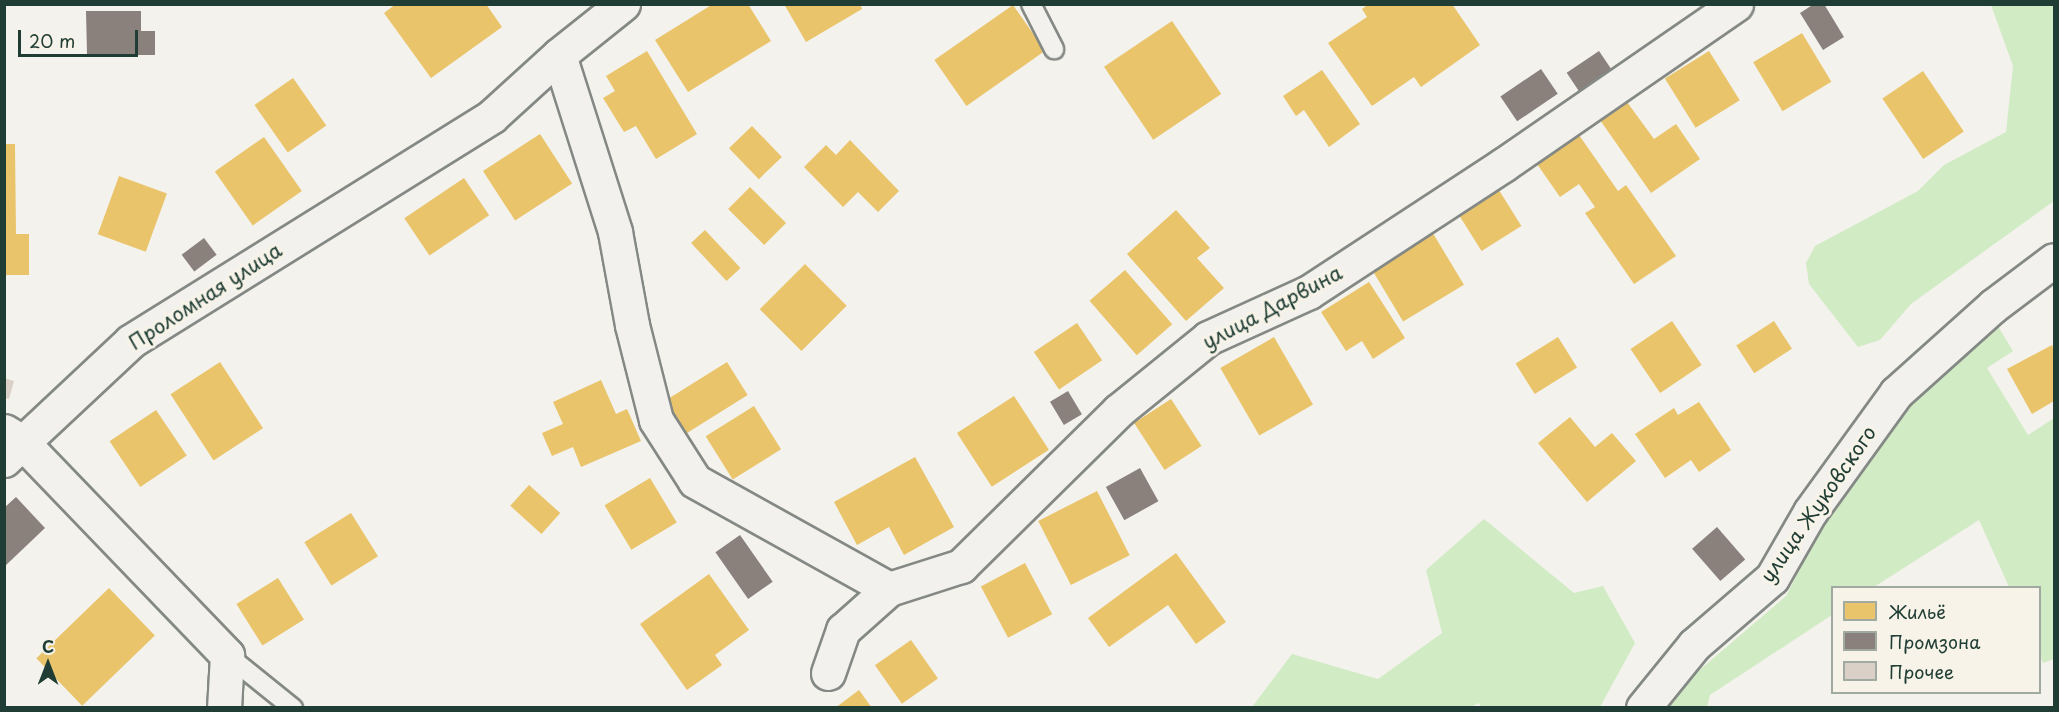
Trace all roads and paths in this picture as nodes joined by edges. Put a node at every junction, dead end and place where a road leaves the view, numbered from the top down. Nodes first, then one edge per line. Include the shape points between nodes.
1 (623, 4) edge
2 (1031, 4) edge
3 (1736, 4) edge
4 (1054, 49) dead end
5 (559, 56) junction
6 (2055, 260) edge
7 (10, 445) edge
8 (889, 589) junction
9 (227, 655) junction
10 (828, 673) dead end
11 (224, 708) edge
12 (293, 708) edge
13 (1643, 708) edge

1 - 5 street, Проломная улица
2 - 4 lane
3 - 8 street, улица Дарвина via 1503,165 1309,292 1208,338 1118,411 961,566
5 - 7 street, Проломная улица via 492,116 132,341
5 - 8 street via 615,232 632,325 656,420 695,481
6 - 13 street, улица Жуковского via 1993,306 1896,393 1810,512 1772,578 1694,645
7 - 9 street, Проломная улица
8 - 10 street, улица Дарвина via 843,630
9 - 11 street
9 - 12 lane

